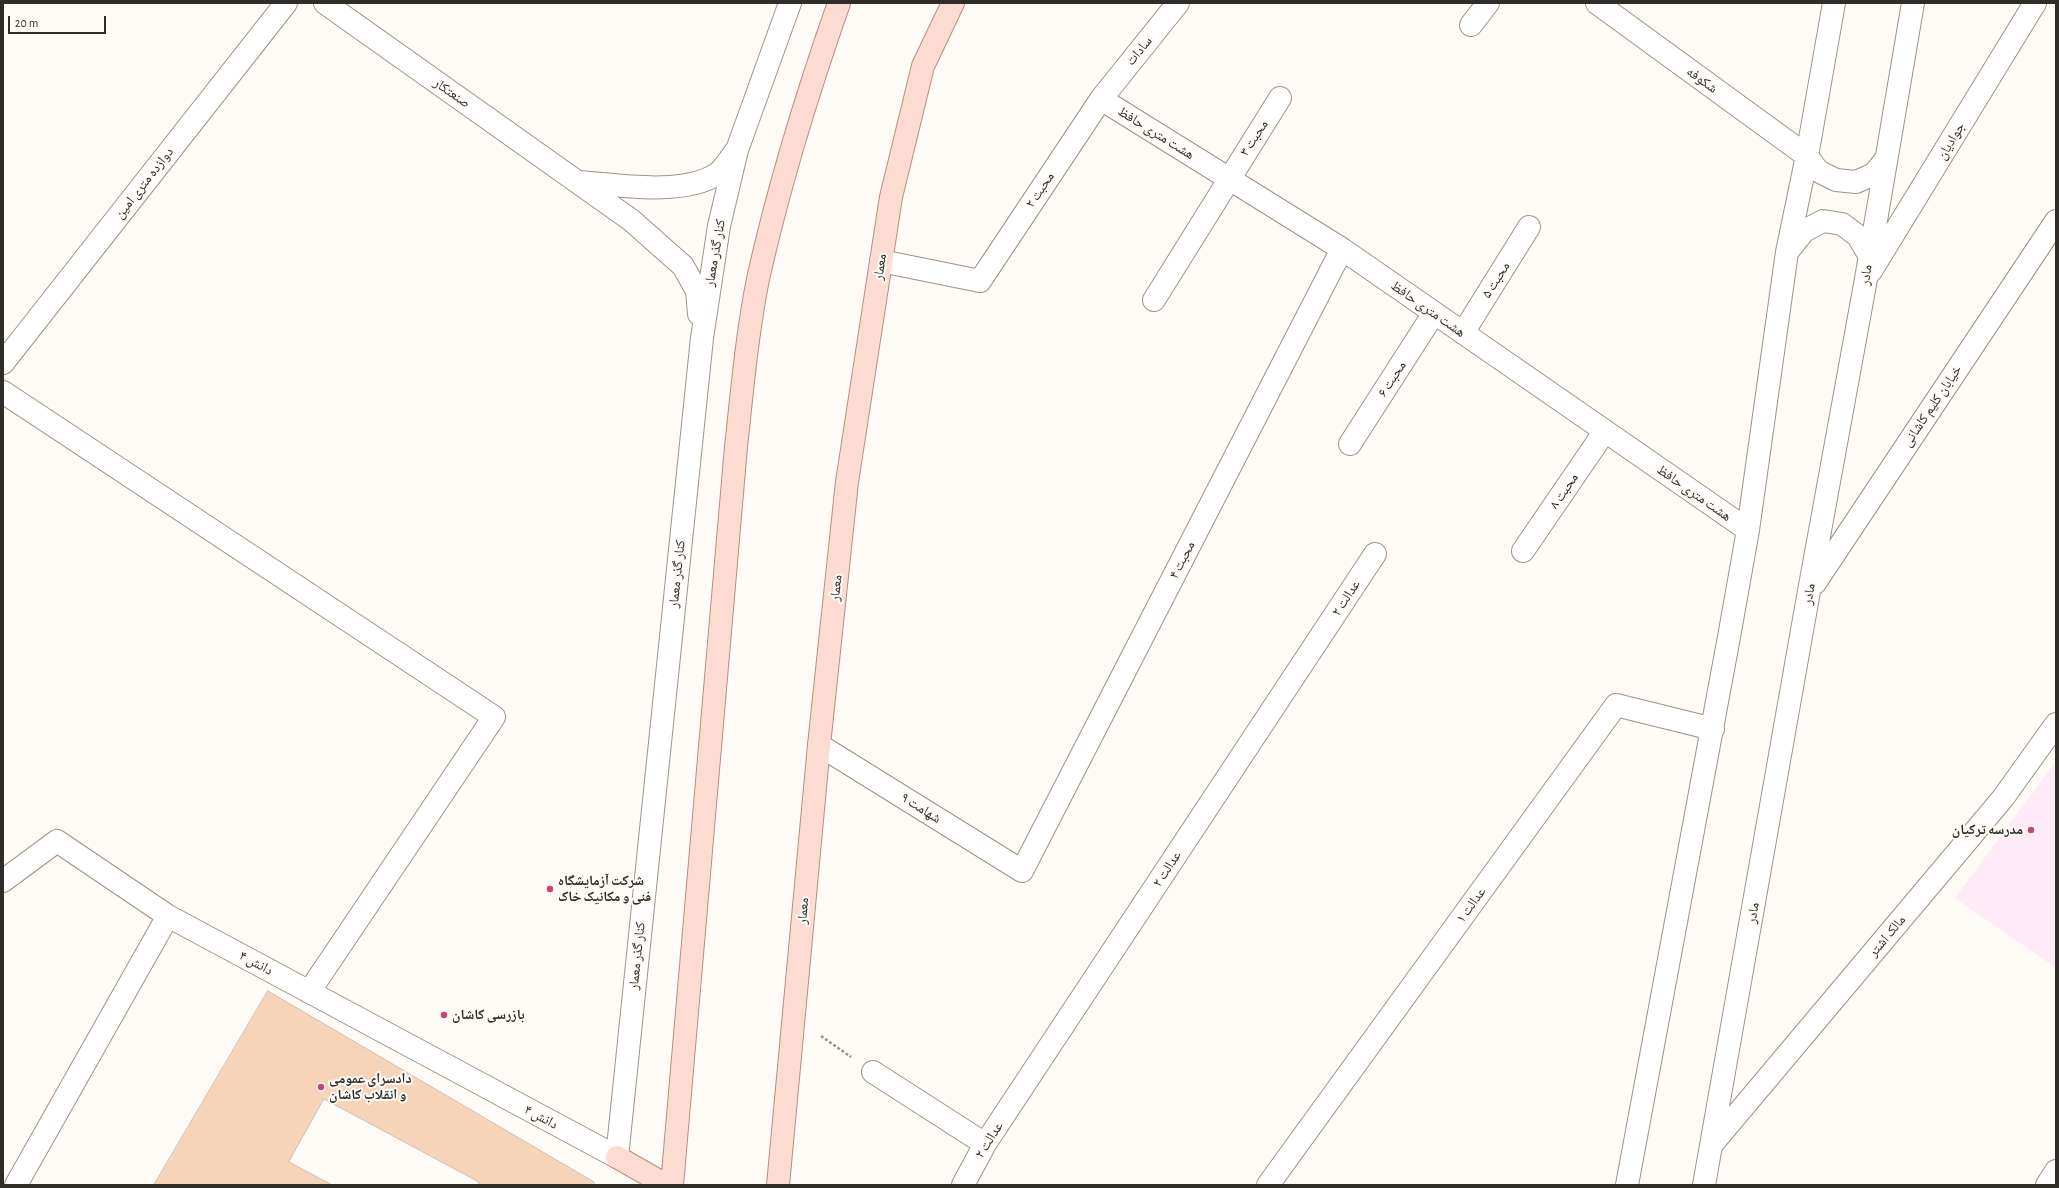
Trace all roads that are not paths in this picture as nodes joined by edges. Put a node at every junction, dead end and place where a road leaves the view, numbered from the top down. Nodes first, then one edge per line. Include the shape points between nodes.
1 (286, 3) edge
2 (325, 3) edge
3 (790, 3) edge
4 (839, 3) edge
5 (952, 3) edge
6 (1178, 3) edge
7 (1488, 3) edge
8 (1597, 3) edge
9 (1834, 3) edge
10 (1913, 3) edge
11 (2035, 3) edge
12 (1471, 25) dead end
13 (1280, 98) dead end
14 (1101, 99) junction
15 (737, 150) junction
16 (1807, 156) junction
17 (1886, 159) junction
18 (1228, 179) junction
19 (579, 182) junction
20 (2056, 221) edge
21 (1529, 227) dead end
22 (1342, 249) junction
23 (1787, 252) junction
24 (1869, 255) junction
25 (881, 261) junction
26 (1866, 279) junction
27 (1154, 300) dead end
28 (1434, 313) junction
29 (1463, 334) junction
30 (702, 338) junction
31 (3, 364) edge
32 (3, 392) edge
33 (1605, 431) junction
34 (1350, 444) dead end
35 (1748, 530) junction
36 (1523, 551) dead end
37 (1375, 554) dead end
38 (1809, 591) junction
39 (2056, 724) edge
40 (1713, 729) junction
41 (819, 745) junction
42 (1022, 871) joint
43 (3, 881) edge
44 (168, 916) junction
45 (309, 992) junction
46 (873, 1072) road end
47 (985, 1144) junction
48 (1713, 1144) junction
49 (782, 1147) junction
50 (616, 1157) junction
51 (2056, 1171) edge
52 (16, 1185) edge
53 (666, 1185) edge
54 (672, 1185) edge
55 (778, 1185) edge
56 (790, 1185) edge
57 (963, 1185) edge
58 (1268, 1185) edge
59 (1627, 1185) edge
60 (1704, 1185) edge
61 (2047, 1185) edge

1 - 31 street, دوازده متری امین
2 - 19 street, صنعتکار
3 - 15 street, کنار گذر معمار
4 - 54 main road via 813,77 781,184 758,281 744,374 734,463 686,1050
5 - 25 main road, معمار via 923,66 891,197
6 - 14 street, سادات
7 - 12 street
8 - 16 street, شکوفه
9 - 16 street
10 - 17 street, مادر
11 - 26 street, جوادیان
13 - 18 street, محبت ۳
14 - 18 street, هشت متری حافظ
14 - 25 street, محبت ۲ via 980,281
15 - 19 street via 718,173 688,185 658,188
15 - 30 street, کنار گذر معمار via 719,226
16 - 17 street, شکوفه via 1818,171 1836,180 1856,182 1874,174
16 - 23 street
17 - 24 street, مادر
18 - 22 street, هشت متری حافظ
18 - 27 street, محبت ۳
19 - 30 street, صنعتکار via 631,220 683,266 697,291
20 - 38 street, خیابان کلیم کاشانی
21 - 29 street, محبت ۵
22 - 28 street, هشت متری حافظ
22 - 42 street, محبت ۴
23 - 24 street via 1804,231 1822,221 1842,224 1858,236
23 - 35 street
24 - 26 street, مادر
25 - 41 main road, معمار via 847,482
26 - 38 street, مادر
28 - 29 street, هشت متری حافظ
28 - 34 street, محبت ۶
29 - 33 street, هشت متری حافظ
30 - 50 street, کنار گذر معمار
32 - 45 street via 494,717
33 - 35 street, هشت متری حافظ
33 - 36 street, محبت ۸
35 - 40 street
37 - 47 street, عدالت ۲
38 - 48 street, مادر
39 - 48 street, مالک اشتر via 2003,798
40 - 58 street, عدالت ۱ via 1616,705
40 - 59 street
41 - 42 street, شهامت ۹
41 - 49 main road, معمار
43 - 44 street, دانش ۴ via 57,842
44 - 45 street, دانش ۴
44 - 52 street
45 - 50 street, دانش ۴
46 - 47 street
47 - 57 street, عدالت ۲
48 - 60 street, مادر
49 - 55 main road, معمار
49 - 56 main road
50 - 53 main road
51 - 61 street

